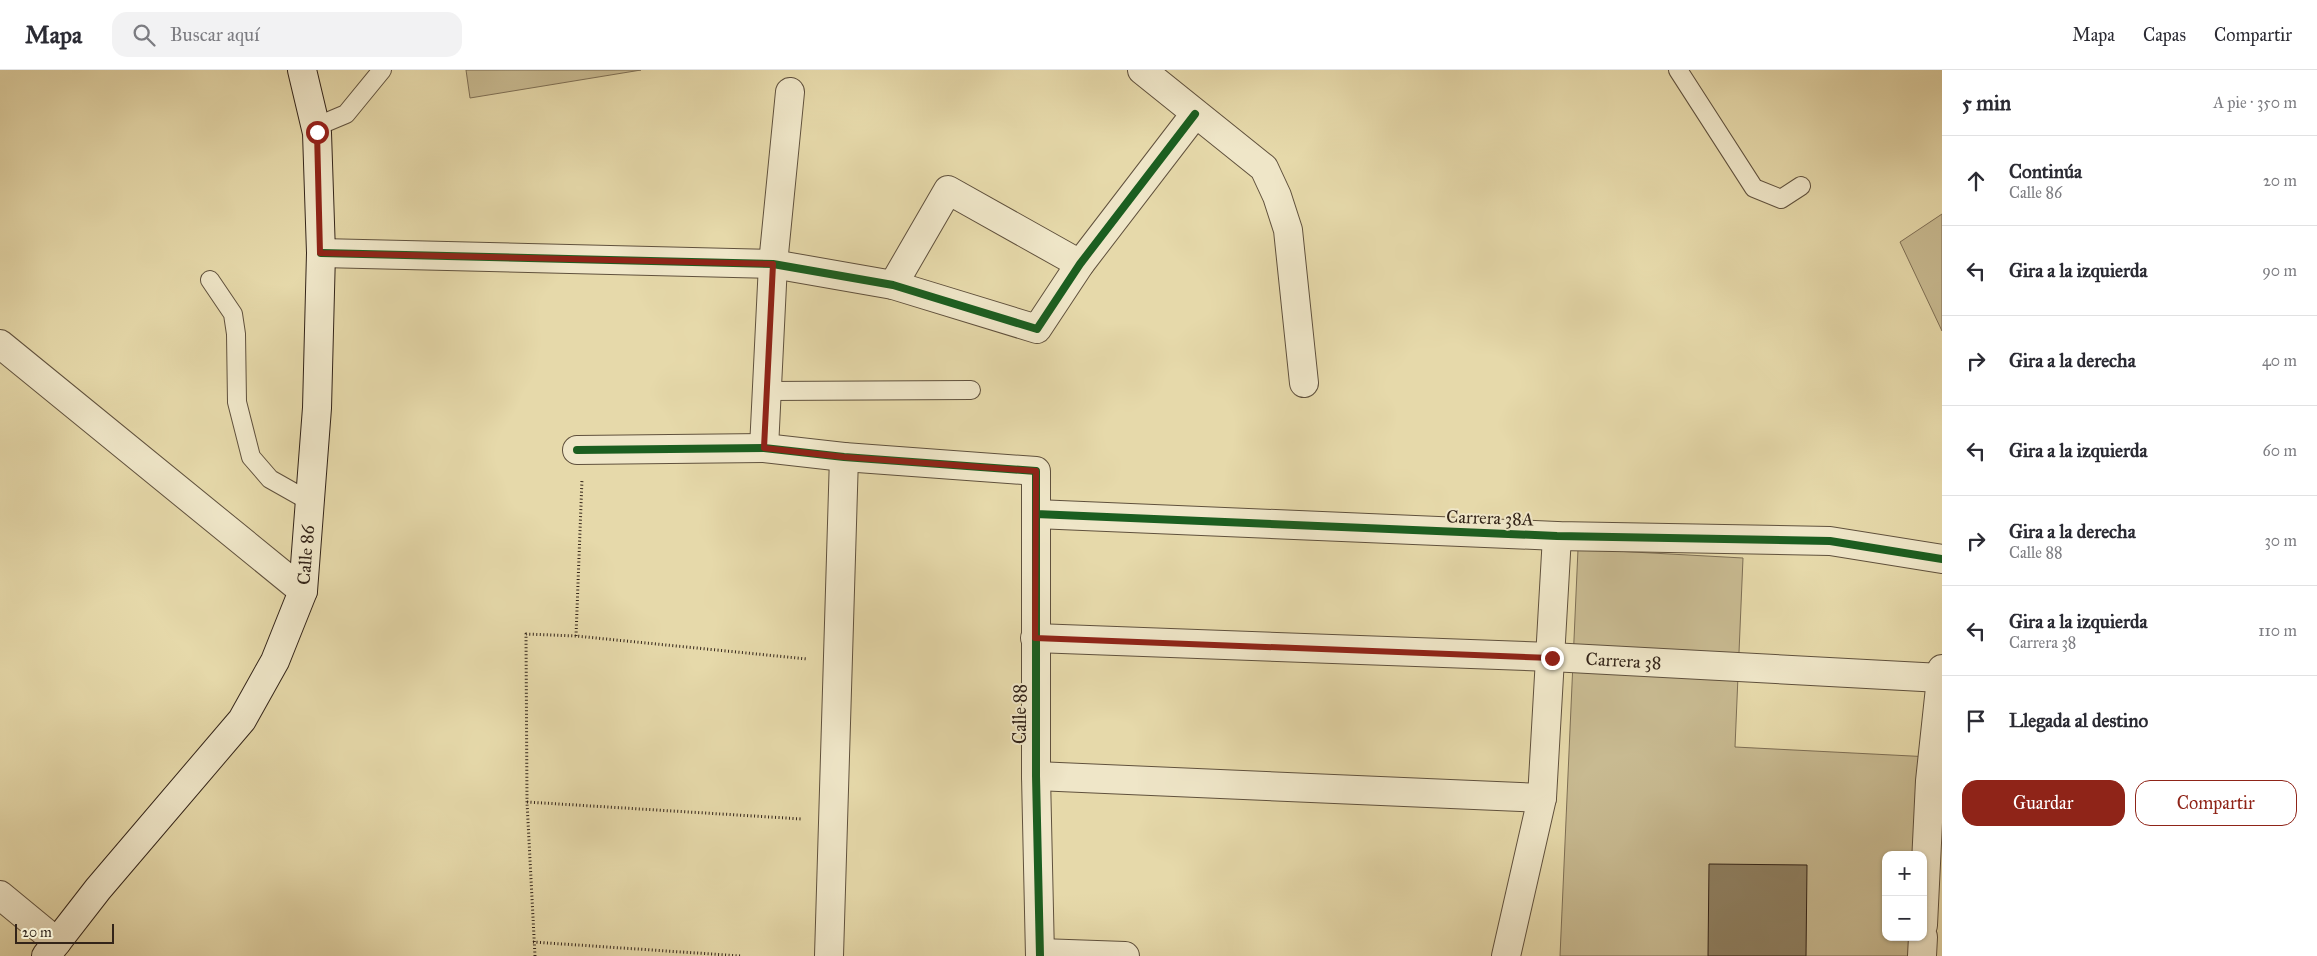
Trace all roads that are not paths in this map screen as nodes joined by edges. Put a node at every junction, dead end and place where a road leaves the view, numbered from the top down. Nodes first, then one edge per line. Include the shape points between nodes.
1 (302, 70) edge
2 (382, 70) edge
3 (1142, 70) edge
4 (1678, 70) edge
5 (790, 92) dead end
6 (1196, 114) junction
7 (315, 127) junction
8 (1801, 186) dead end
9 (320, 253) junction
10 (773, 264) junction
11 (1080, 264) junction
12 (210, 280) dead end
13 (892, 285) junction
14 (0, 344) edge
15 (1304, 383) dead end
16 (972, 390) dead end
17 (767, 391) junction
18 (764, 448) junction
19 (580, 450) road end
20 (844, 457) junction
21 (310, 501) junction
22 (1036, 514) junction
23 (1557, 536) junction
24 (1942, 559) edge
25 (303, 591) junction
26 (1035, 638) junction
27 (1552, 658) junction
28 (1941, 673) edge
29 (1036, 776) junction
30 (1936, 781) edge
31 (1542, 798) junction
32 (0, 895) edge
33 (1926, 896) edge
34 (1923, 941) edge
35 (51, 949) edge
36 (1040, 955) edge
37 (829, 956) edge
38 (1125, 956) edge
39 (1506, 956) edge
40 (1922, 956) edge

1 - 7 street, Calle 86
2 - 7 lane via 346,114
3 - 6 street
4 - 8 lane via 1754,188 1780,200
5 - 10 street
6 - 11 street
6 - 15 street via 1264,168 1277,196 1288,230
7 - 9 street, Calle 86
9 - 10 street
9 - 21 street, Calle 86 via 317,408
10 - 13 street
10 - 17 street
11 - 13 street via 1037,329
11 - 13 street via 948,190
12 - 21 lane via 233,314 237,402 251,457 270,479
14 - 25 street
16 - 17 lane
17 - 18 street
18 - 19 street
18 - 20 street
20 - 22 street, Calle 88 via 1036,471
20 - 37 street
21 - 25 street, Calle 86
22 - 23 street, Carrera 38A
22 - 26 street, Calle 88
23 - 24 street, Carrera 38A via 1830,541
23 - 27 street
25 - 35 street, Calle 86 via 275,661 242,720
26 - 27 street, Carrera 38
26 - 29 street, Calle 88
27 - 28 street, Carrera 38
27 - 31 street
28 - 30 street
29 - 31 street
29 - 36 street, Calle 88
30 - 33 street
31 - 39 street
32 - 35 street
34 - 40 street
36 - 38 street

